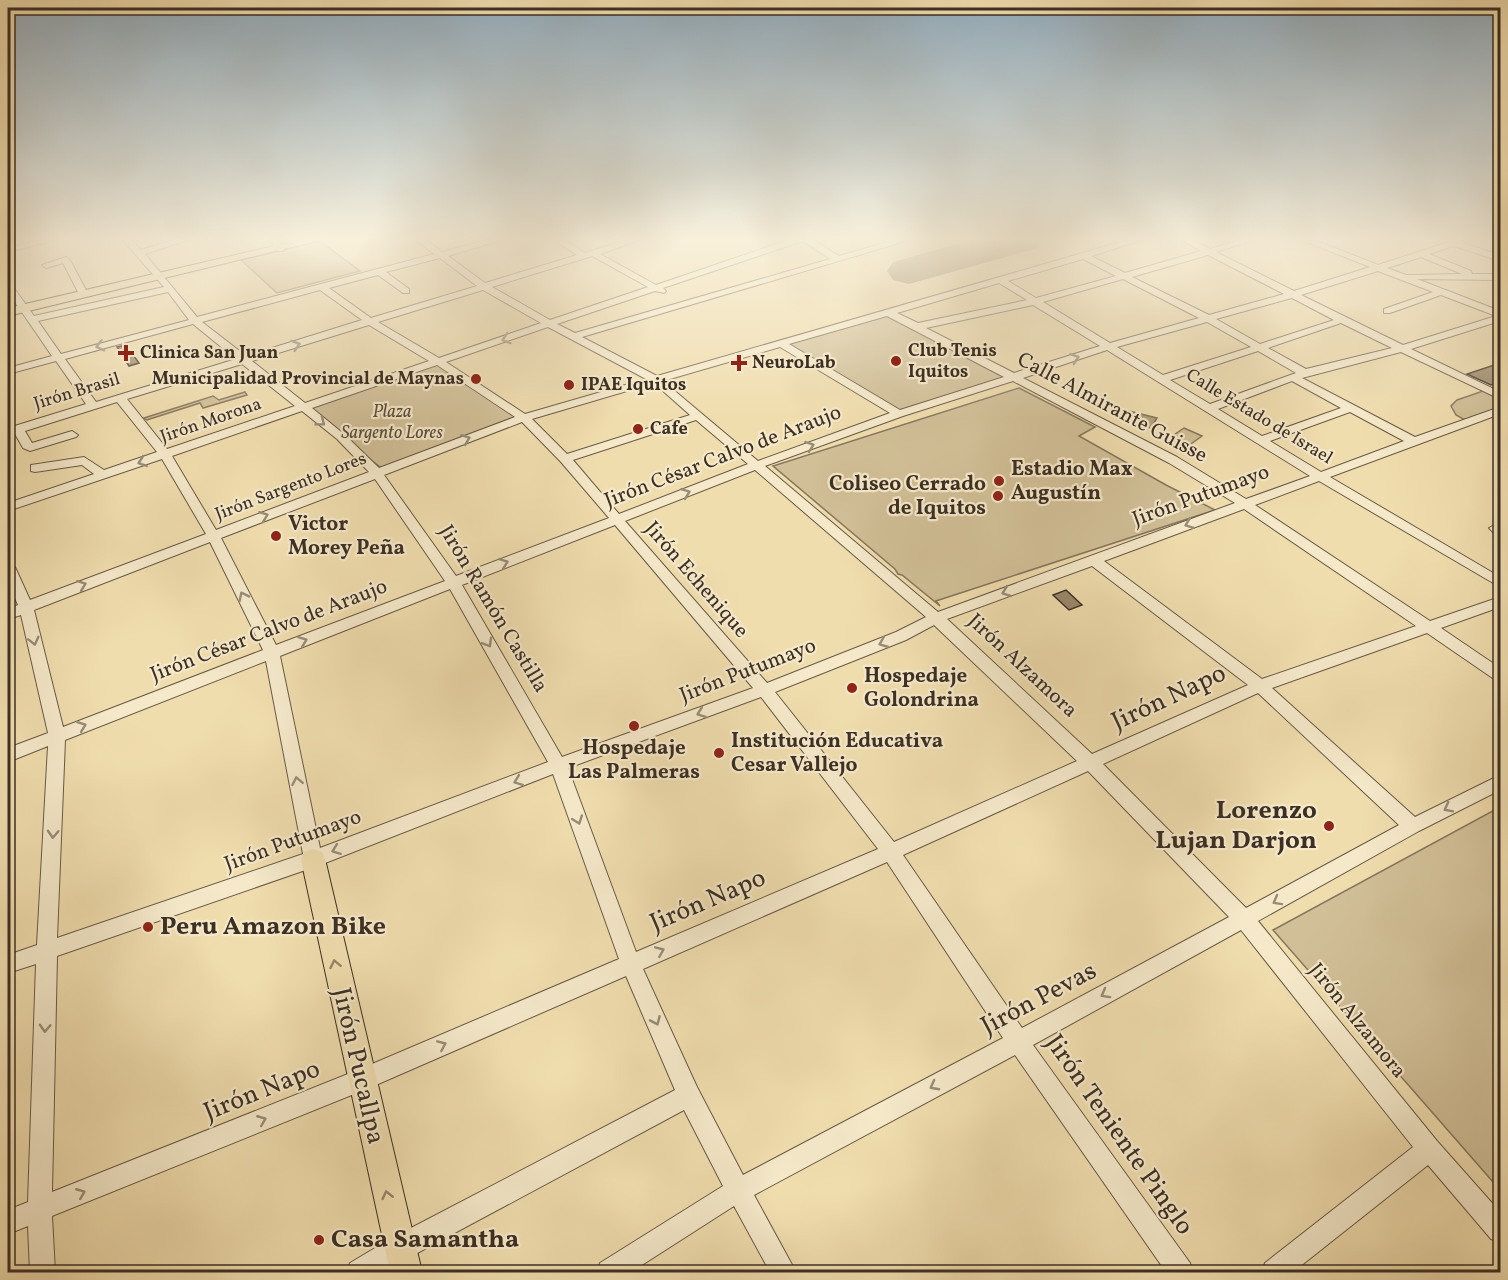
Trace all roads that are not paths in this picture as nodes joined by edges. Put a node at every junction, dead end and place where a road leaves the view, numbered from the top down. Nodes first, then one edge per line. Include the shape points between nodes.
1 (46, 299) edge
2 (48, 299) edge
3 (126, 299) edge
4 (178, 299) edge
5 (278, 299) edge
6 (338, 299) edge
7 (447, 299) edge
8 (505, 299) edge
9 (628, 299) edge
10 (675, 299) edge
11 (698, 299) edge
12 (938, 299) edge
13 (1033, 299) edge
14 (1045, 299) edge
15 (1169, 299) edge
16 (1278, 299) edge
17 (1299, 299) edge
18 (1421, 299) edge
19 (1458, 299) edge
20 (1037, 301) junction
21 (683, 303) junction
22 (16, 306) edge
23 (1388, 310) dead end
24 (8, 312) edge
25 (890, 313) junction
26 (1500, 316) edge
27 (1207, 318) junction
28 (30, 320) junction
29 (1342, 320) junction
30 (195, 321) junction
31 (371, 322) junction
32 (551, 325) junction
33 (915, 327) junction
34 (576, 336) junction
35 (782, 344) junction
36 (1110, 346) junction
37 (1259, 348) junction
38 (1401, 349) junction
39 (57, 358) junction
40 (246, 360) junction
41 (437, 362) junction
42 (8, 371) edge
43 (1299, 376) junction
44 (1015, 378) junction
45 (655, 379) junction
46 (1162, 379) junction
47 (1500, 396) edge
48 (120, 398) junction
49 (93, 406) junction
50 (302, 407) junction
51 (1209, 408) junction
52 (1352, 408) junction
53 (1500, 410) edge
54 (899, 414) junction
55 (698, 416) junction
56 (522, 418) junction
57 (13, 431) edge
58 (72, 435) dead end
59 (1261, 440) junction
60 (1415, 442) junction
61 (165, 454) junction
62 (565, 459) junction
63 (755, 466) junction
64 (35, 468) dead end
65 (377, 473) junction
66 (103, 475) junction
67 (1321, 477) junction
68 (1243, 503) junction
69 (8, 507) edge
70 (616, 520) junction
71 (213, 535) junction
72 (1093, 560) junction
73 (8, 567) edge
74 (453, 582) junction
75 (1500, 583) edge
76 (1500, 602) edge
77 (26, 607) junction
78 (8, 614) edge
79 (936, 618) junction
80 (1430, 627) junction
81 (272, 653) junction
82 (1500, 675) edge
83 (1260, 686) junction
84 (764, 690) junction
85 (57, 736) junction
86 (8, 755) edge
87 (1091, 763) junction
88 (558, 765) junction
89 (1500, 782) edge
90 (1413, 826) junction
91 (891, 852) junction
92 (313, 859) junction
93 (1244, 919) junction
94 (47, 949) junction
95 (630, 963) junction
96 (8, 964) edge
97 (1018, 1042) junction
98 (361, 1080) junction
99 (689, 1095) junction
100 (1429, 1149) junction
101 (738, 1190) junction
102 (40, 1210) junction
103 (8, 1222) edge
104 (1500, 1230) edge
105 (403, 1260) edge
106 (42, 1272) edge
107 (359, 1272) edge
108 (609, 1272) edge
109 (784, 1272) edge
110 (1181, 1272) edge
111 (1274, 1272) edge

1 - 22 main road
2 - 22 main road
3 - 28 street
4 - 30 street, Jirón Ramón Castilla
5 - 30 street
6 - 31 street, Jirón Echenique
7 - 31 street, Jirón Brasil
8 - 32 street, Jirón Alzamora
9 - 32 street, Jirón Morona
10 - 21 street
11 - 21 street
12 - 25 street, Jirón Sargento Lores
13 - 20 street, Calle Estado de Israel
14 - 20 street
15 - 27 street
16 - 27 street, Jirón César Calvo de Araujo
17 - 29 street
18 - 23 street
19 - 26 street
20 - 33 street
20 - 36 street, Calle Estado de Israel
21 - 34 street
22 - 24 main road
22 - 28 street
25 - 33 street, Calle Almirante Guisse
25 - 35 street, Jirón Sargento Lores
26 - 38 street
27 - 36 street, Jirón César Calvo de Araujo
27 - 37 street
28 - 39 street
29 - 37 street
29 - 38 street
30 -> 39 street
30 - 40 street, Jirón Ramón Castilla
40 -> 31 street, Jirón Brasil
31 - 41 street, Jirón Echenique
32 - 34 street, Jirón Alzamora
32 -> 41 street, Jirón Morona
33 - 44 street, Calle Almirante Guisse
34 - 45 street, Jirón Alzamora
35 - 45 street, Jirón Sargento Lores
35 - 54 street
44 -> 36 street, Jirón César Calvo de Araujo
36 - 46 street, Calle Estado de Israel
37 - 43 street
37 - 46 street
38 - 43 street
38 - 47 street
39 - 42 street
39 - 49 street
40 - 48 street, Jirón Brasil
40 - 50 street, Jirón Ramón Castilla
41 - 50 street, Jirón Morona
41 - 56 street, Jirón Echenique
43 - 51 street
43 - 52 street
44 - 54 street, Jirón César Calvo de Araujo
44 - 68 street, Calle Almirante Guisse via 1173,460
45 - 55 street, Jirón Alzamora
45 - 56 street, Jirón Sargento Lores
46 - 51 street, Calle Estado de Israel
48 - 49 street, Jirón Brasil
48 - 61 street
49 - 57 street, Jirón Brasil
50 - 61 street, Jirón Morona
50 -> 65 street, Jirón Ramón Castilla via 341,437
51 - 59 street, Calle Estado de Israel
52 - 59 street
52 - 60 street
53 - 60 street, Jirón Putumayo
63 -> 54 street, Jirón César Calvo de Araujo
55 - 62 street
55 - 63 street, Jirón Alzamora
56 - 62 street, Jirón Echenique
65 -> 56 street, Jirón Sargento Lores
57 - 58 street via 30,447
59 - 67 street, Calle Estado de Israel
60 - 67 street, Jirón Putumayo
61 -> 66 street, Jirón Morona
61 - 71 street
62 - 70 street, Jirón Echenique
70 -> 63 street, Jirón César Calvo de Araujo
63 - 79 street, Jirón Alzamora
64 - 66 street via 84,461
71 -> 65 street, Jirón Sargento Lores
65 - 74 street, Jirón Ramón Castilla
66 - 69 street, Jirón Morona
67 - 68 street, Jirón Putumayo
67 - 75 street, Calle Estado de Israel
68 -> 72 street, Jirón Putumayo
68 - 80 street, Calle Almirante Guisse
74 -> 70 street, Jirón César Calvo de Araujo
70 - 84 street, Jirón Echenique
77 -> 71 street, Jirón Sargento Lores
81 -> 71 street
72 -> 79 street, Jirón Putumayo
72 - 83 street
73 - 77 street
81 -> 74 street, Jirón César Calvo de Araujo
74 -> 88 street, Jirón Ramón Castilla
76 - 80 street, Jirón Napo
77 - 78 street, Jirón Sargento Lores
77 -> 85 street
79 -> 84 street, Jirón Putumayo via 901,636
79 - 87 street, Jirón Alzamora
80 - 82 street, Calle Almirante Guisse
80 - 83 street, Jirón Napo
85 -> 81 street, Jirón César Calvo de Araujo
92 -> 81 street
83 - 87 street, Jirón Napo
83 - 90 street
84 -> 88 street, Jirón Putumayo
84 - 91 street, Jirón Echenique
85 - 86 street, Jirón César Calvo de Araujo
85 -> 94 street
87 - 91 street, Jirón Napo
87 - 93 street, Jirón Alzamora
88 -> 92 street, Jirón Putumayo
88 -> 95 street, Jirón Ramón Castilla
89 -> 90 street, Jirón Pevas
90 -> 93 street, Jirón Pevas
95 -> 91 street, Jirón Napo
91 - 97 street, Jirón Teniente Pinglo
92 - 94 street, Jirón Putumayo
98 -> 92 main road, Jirón Pucallpa
93 -> 97 street, Jirón Pevas
93 - 100 street, Jirón Alzamora
94 - 96 street, Jirón Putumayo
94 -> 102 street
98 -> 95 street, Jirón Napo
95 -> 99 street, Jirón Ramón Castilla
97 -> 101 street, Jirón Pevas
97 - 110 street, Jirón Teniente Pinglo
102 -> 98 street, Jirón Napo
105 -> 98 main road, Jirón Pucallpa
99 - 101 street, Jirón Ramón Castilla
99 - 105 street
100 - 104 street, Jirón Alzamora
100 - 111 street
101 - 108 street, Jirón Pevas
101 - 109 street, Jirón Ramón Castilla
102 - 103 street, Jirón Napo
102 - 106 street
105 - 107 street

